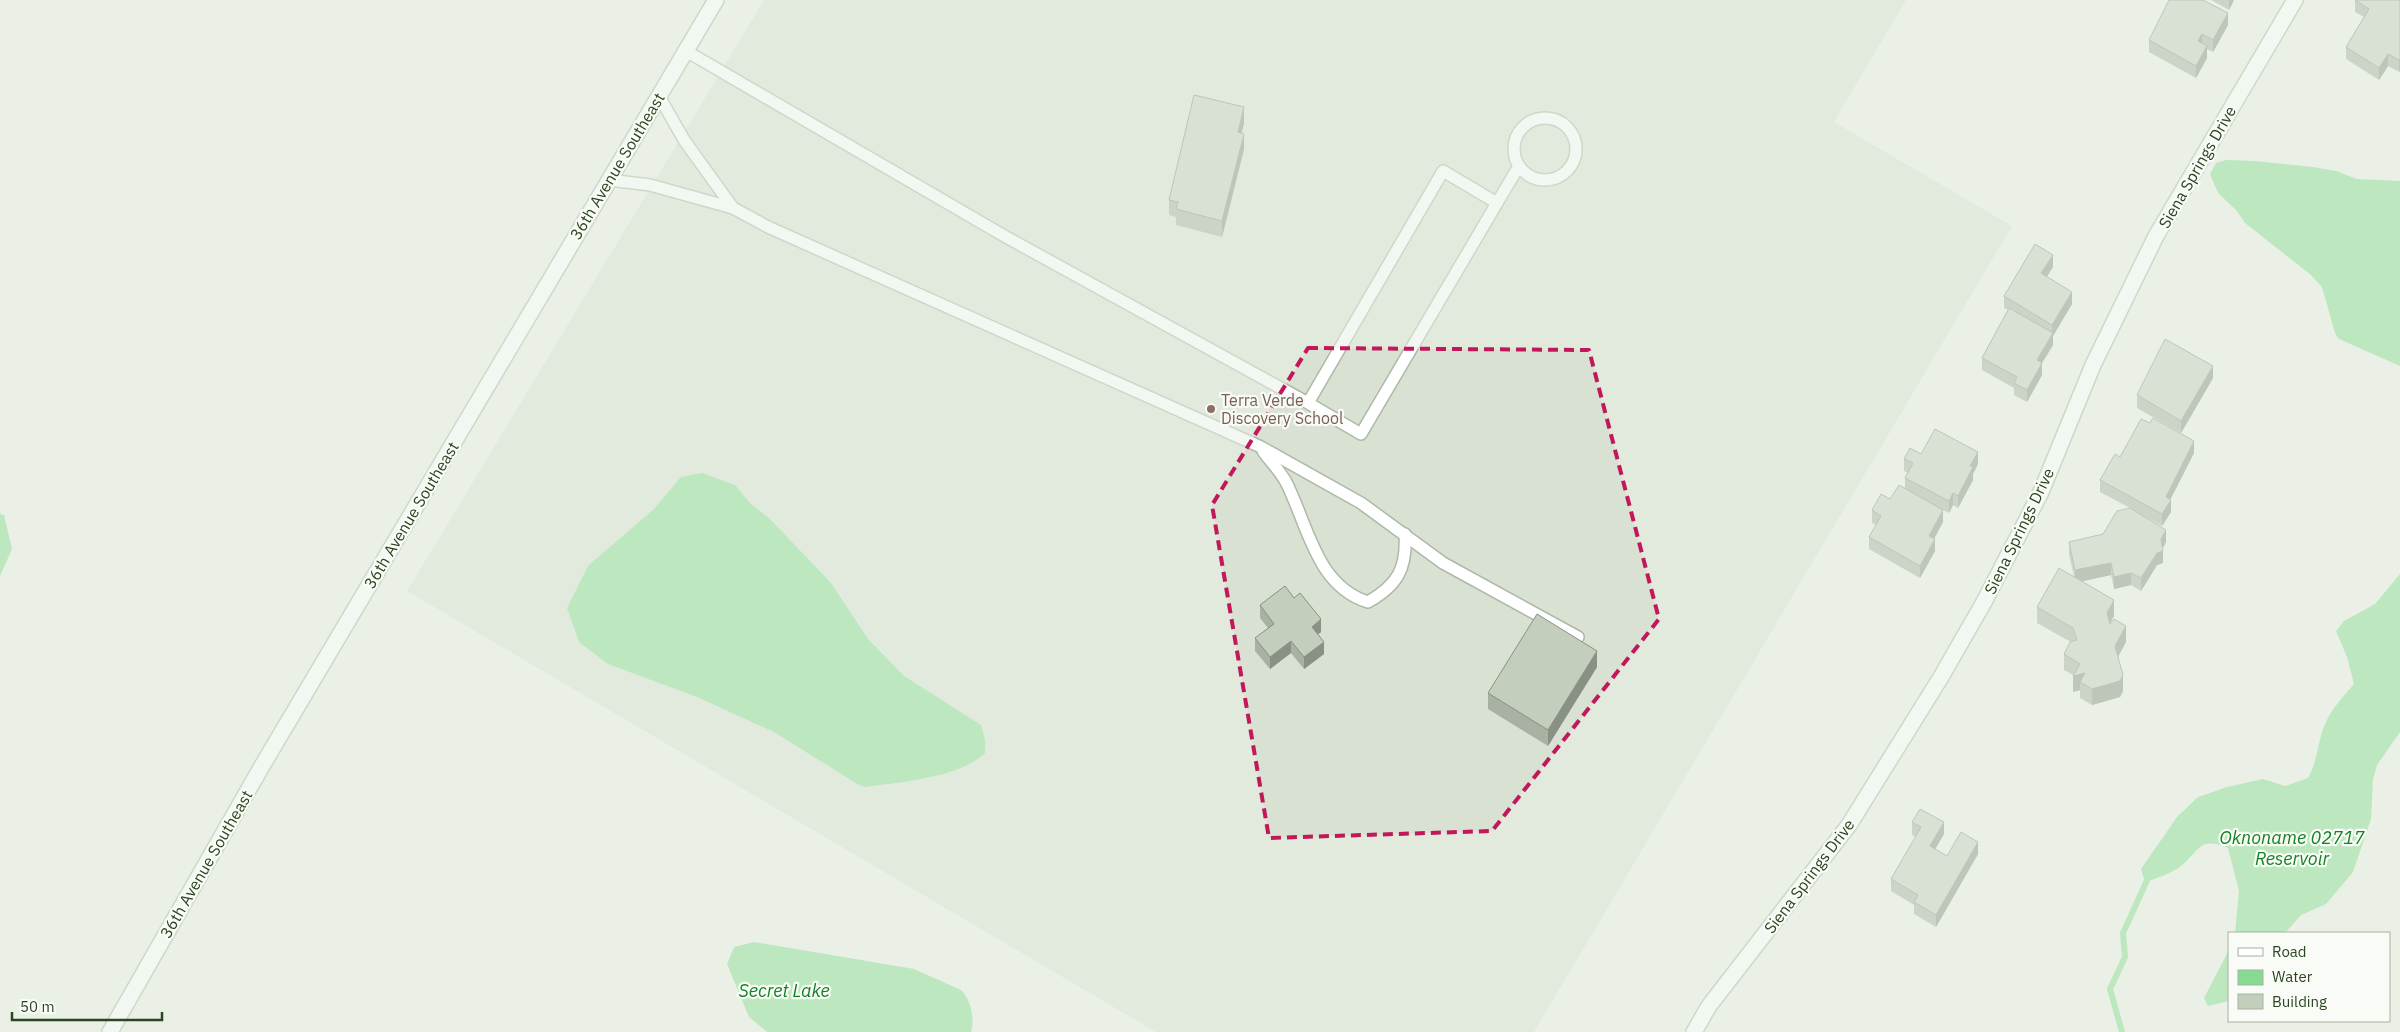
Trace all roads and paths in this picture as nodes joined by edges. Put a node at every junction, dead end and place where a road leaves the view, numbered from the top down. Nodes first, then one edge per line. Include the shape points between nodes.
1 (716, 0) edge
2 (2295, 0) edge
3 (686, 51) junction
4 (659, 96) junction
5 (1519, 166) junction
6 (609, 180) junction
7 (1497, 204) junction
8 (733, 208) junction
9 (1308, 403) junction
10 (1260, 448) junction
11 (1405, 534) junction
12 (1578, 637) edge
13 (110, 1032) edge
14 (1694, 1032) edge

1 - 3 street, 36th Avenue Southeast
2 - 14 street, Siena Springs Drive via 2156,236 2093,365 2041,492 1941,677 1849,825 1709,1006
3 - 4 street, 36th Avenue Southeast
3 - 9 lane via 1006,238
4 - 6 street, 36th Avenue Southeast
4 - 8 lane via 684,140
5 - 5 lane via 1535,179 1550,180 1565,174 1576,157 1574,136 1560,122 1550,118 1530,122 1516,137 1514,147
5 - 7 lane
6 - 8 lane via 650,185
6 - 13 street, 36th Avenue Southeast via 262,766
7 - 9 lane via 1361,434
7 - 9 lane via 1443,172
8 - 10 lane via 768,227
10 - 11 lane via 1361,502
10 - 11 lane via 1285,481 1316,554 1335,582 1353,597 1368,602 1395,582 1406,554
11 - 12 lane via 1443,563

